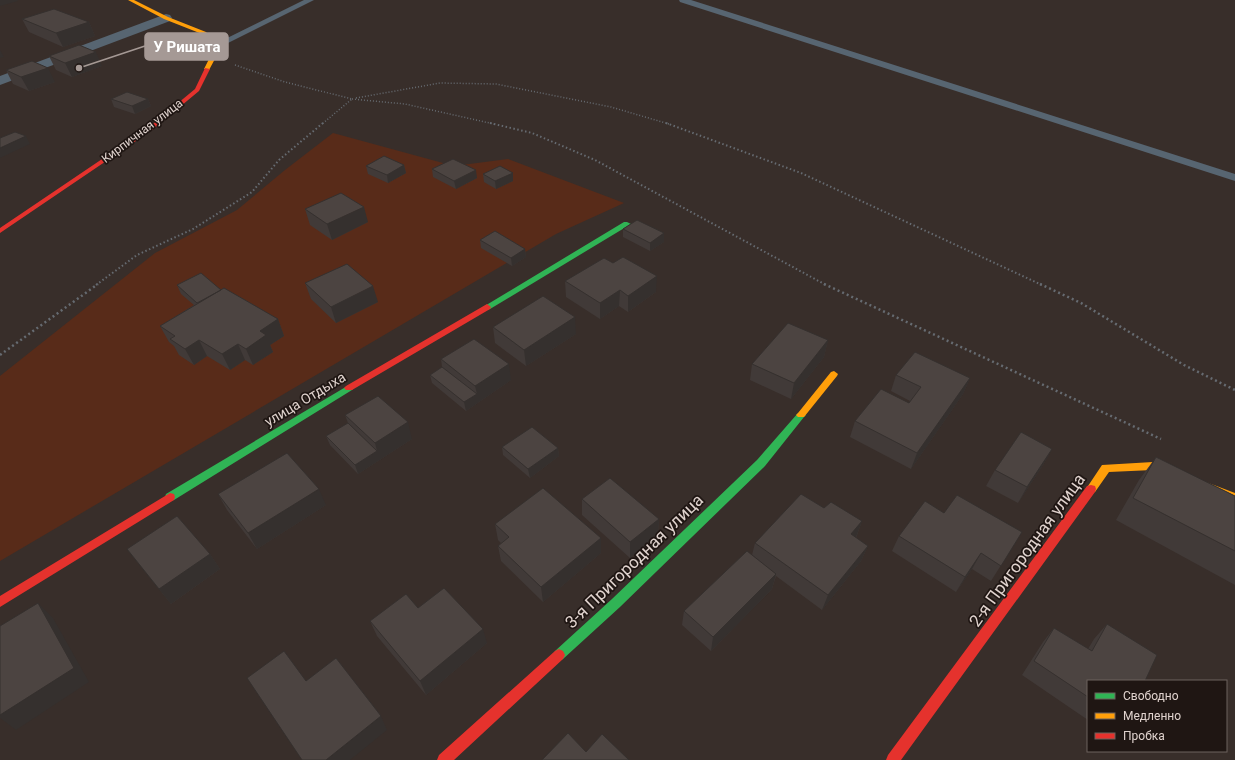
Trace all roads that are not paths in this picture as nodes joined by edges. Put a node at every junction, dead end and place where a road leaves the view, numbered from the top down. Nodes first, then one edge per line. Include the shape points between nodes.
1 (130, 0) edge
2 (310, 0) edge
3 (683, 0) edge
4 (166, 18) junction
5 (215, 46) junction
6 (0, 81) edge
7 (1235, 178) edge
8 (627, 224) dead end
9 (0, 231) edge
10 (834, 374) dead end
11 (1235, 497) edge
12 (0, 602) edge
13 (444, 760) edge
14 (893, 760) edge

1 - 4 street
2 - 5 lane
3 - 7 lane
4 - 5 street via 204,33
4 - 6 street
5 - 9 street, Кирпичная улица via 197,90 150,129
8 - 12 street, улица Отдыха via 329,400
10 - 13 street, 3-я Пригородная улица via 761,463 616,603
11 - 14 street, 2-я Пригородная улица via 1154,466 1106,468

